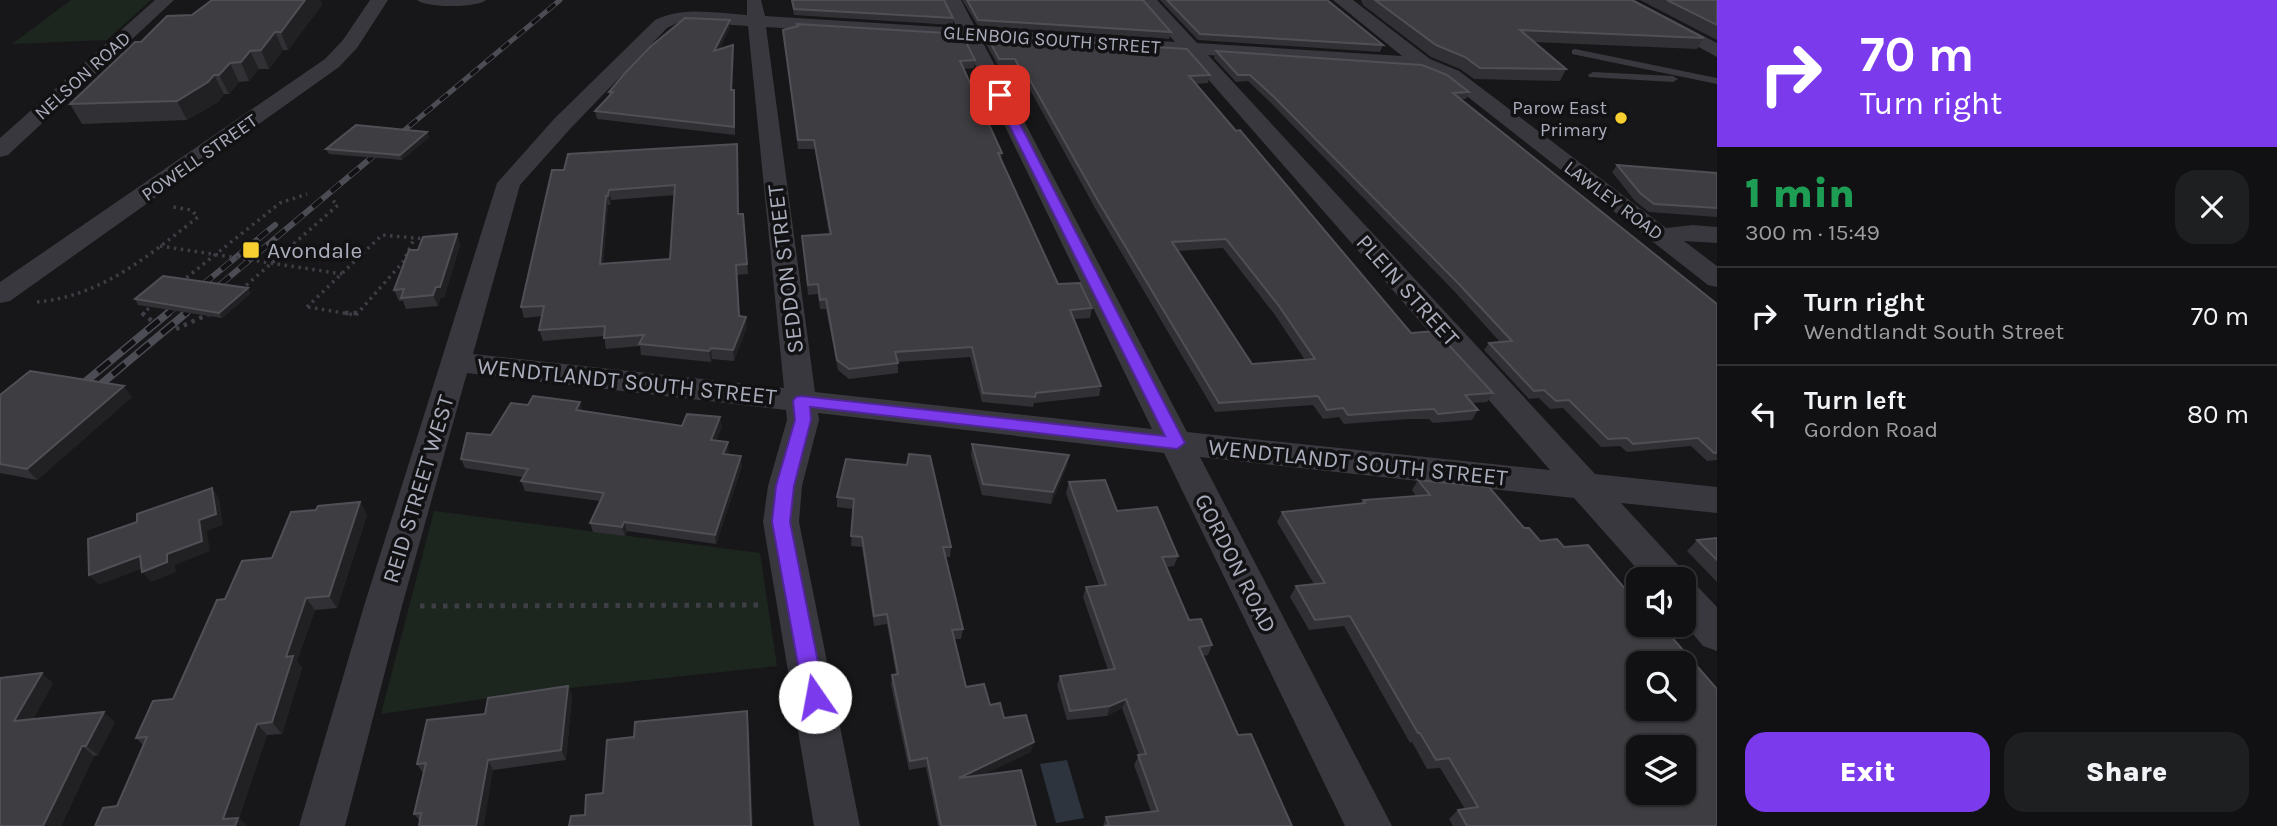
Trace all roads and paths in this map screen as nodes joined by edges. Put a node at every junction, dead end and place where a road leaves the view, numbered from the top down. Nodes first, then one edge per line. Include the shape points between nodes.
1 (165, 0) edge
2 (379, 0) edge
3 (426, 0) edge
4 (477, 0) edge
5 (951, 0) edge
6 (1148, 0) edge
7 (1342, 0) edge
8 (1621, 0) edge
9 (755, 10) edge
10 (681, 17) joint
11 (969, 34) junction
12 (1191, 48) junction
13 (1717, 51) edge
14 (1575, 52) edge
15 (1423, 63) junction
16 (1593, 75) dead end
17 (1717, 81) edge
18 (0, 150) edge
19 (307, 194) dead end
20 (330, 198) dead end
21 (198, 217) dead end
22 (1717, 235) edge
23 (1661, 236) junction
24 (414, 239) junction
25 (426, 239) edge
26 (160, 246) junction
27 (216, 254) junction
28 (272, 263) junction
29 (342, 274) junction
30 (1717, 279) edge
31 (177, 285) edge
32 (0, 295) edge
33 (234, 295) edge
34 (159, 299) edge
35 (27, 302) dead end
36 (216, 309) edge
37 (152, 321) dead end
38 (176, 329) dead end
39 (456, 362) junction
40 (801, 401) junction
41 (1177, 443) junction
42 (1582, 485) junction
43 (1717, 500) edge
44 (1657, 567) edge
45 (765, 605) dead end
46 (408, 606) dead end
47 (1696, 610) edge
48 (1717, 634) edge
49 (321, 826) edge
50 (837, 826) edge
51 (1369, 826) edge

1 - 18 street, NELSON ROAD
2 - 32 street, POWELL STREET via 332,63
3 - 4 street
5 - 11 street, GORDON ROAD
6 - 12 street, PLEIN STREET
7 - 15 street, LAWLEY ROAD
8 - 13 street
9 - 10 street, GLENBOIG SOUTH STREET
9 - 11 street, GLENBOIG SOUTH STREET
9 - 40 street, SEDDON STREET
10 - 39 street, REID STREET WEST via 661,24 509,183
11 - 12 street, GLENBOIG SOUTH STREET
11 - 41 street, GORDON ROAD
12 - 15 street, GLENBOIG SOUTH STREET
12 - 42 street, PLEIN STREET
14 - 17 lane
15 - 23 street, LAWLEY ROAD via 1452,75
16 - 17 lane
19 - 27 path via 280,203
20 - 28 path via 338,205
21 - 26 path
22 - 23 street
23 - 30 street, LAWLEY ROAD
24 - 25 path
24 - 29 path via 383,235
24 - 29 path via 403,261 356,315 307,307
26 - 27 path, bridge
26 - 35 path via 123,274 72,297
27 - 28 path, bridge
27 - 31 path
28 - 29 path, bridge
28 - 33 path
34 - 37 path via 141,314
36 - 38 path
39 - 40 street, WENDTLANDT SOUTH STREET
39 - 49 street, REID STREET WEST
40 - 41 street, WENDTLANDT SOUTH STREET
40 - 50 street, SEDDON STREET via 803,420 785,486 781,522
41 - 42 street, WENDTLANDT SOUTH STREET
41 - 51 street, GORDON ROAD
42 - 43 street, WENDTLANDT SOUTH STREET
42 - 44 street, PLEIN STREET
45 - 46 path
47 - 48 street

